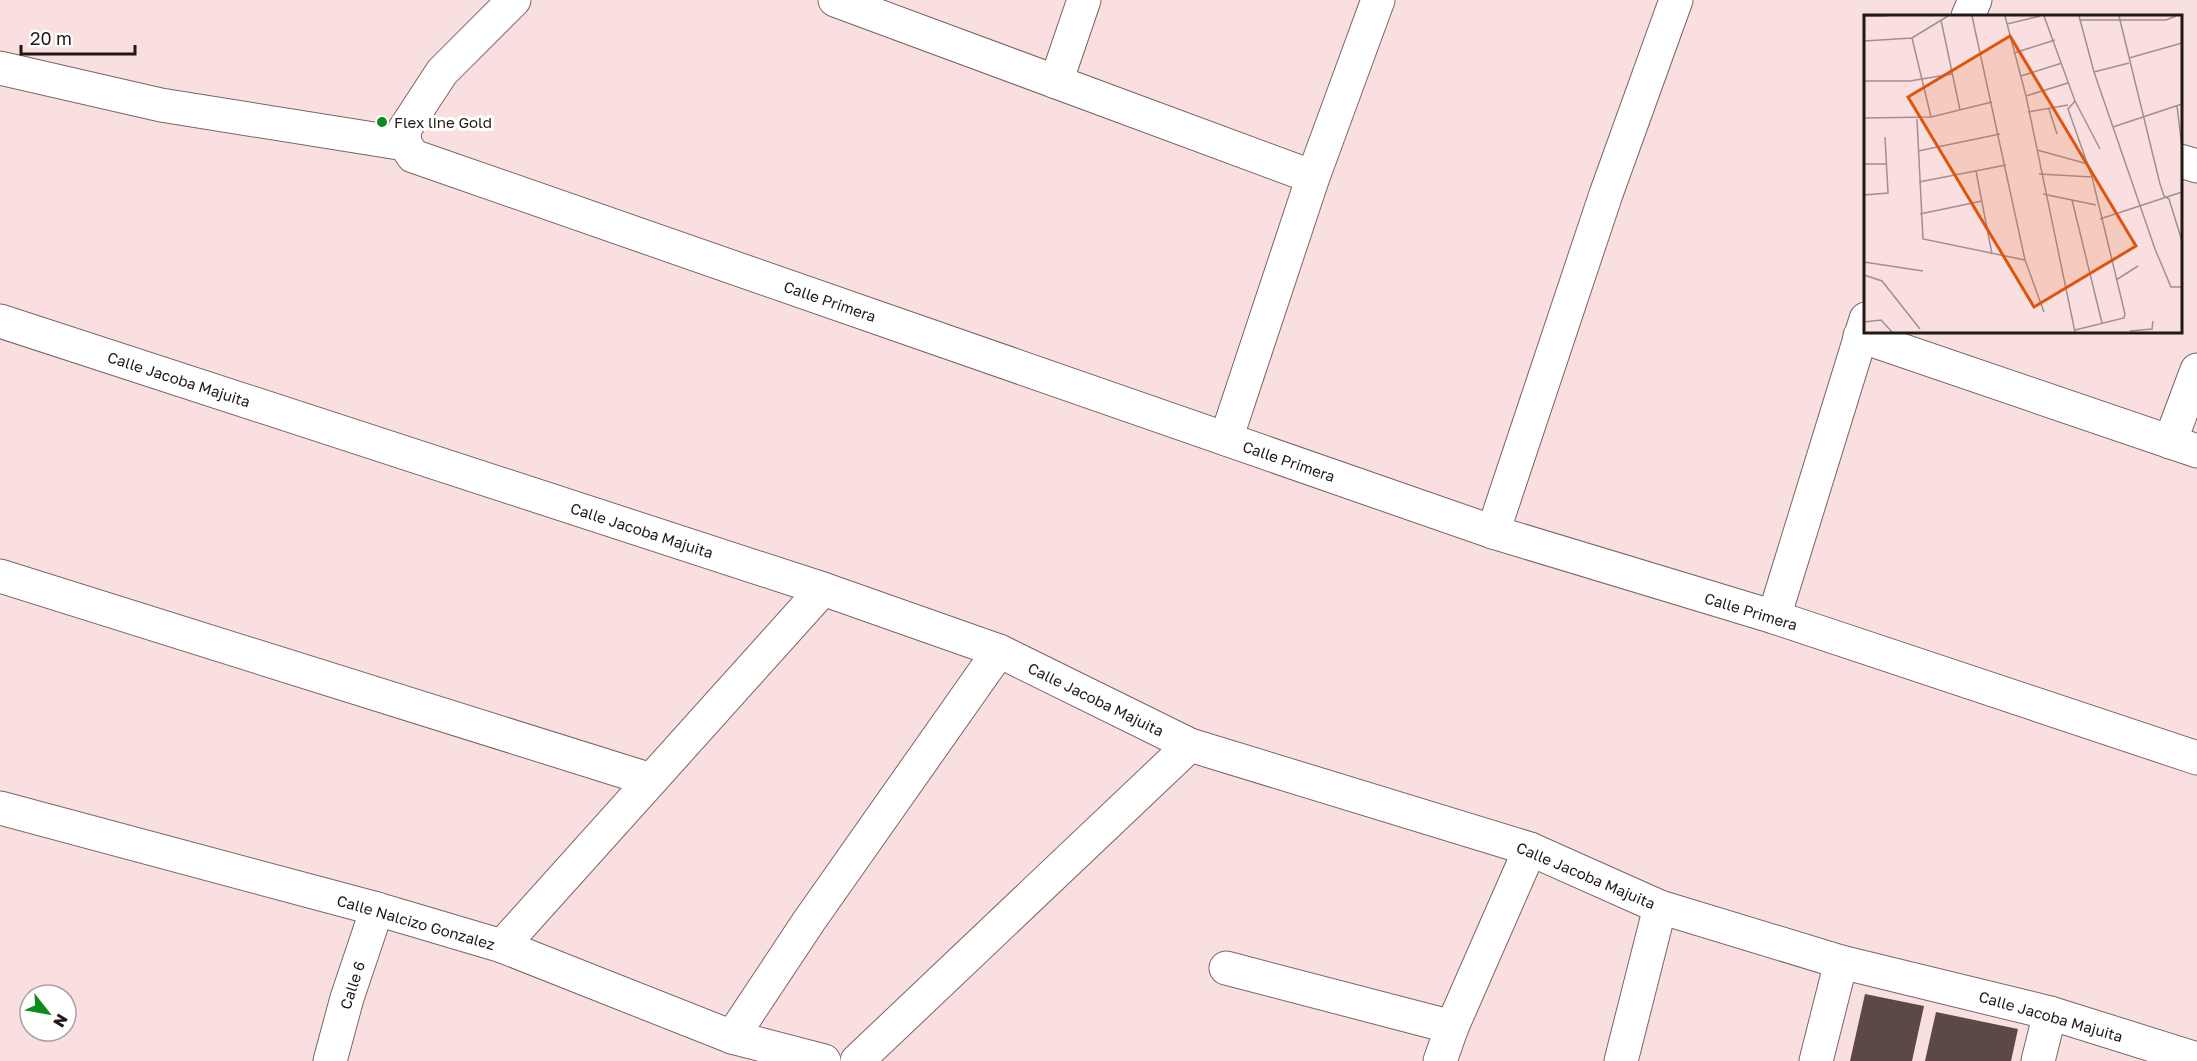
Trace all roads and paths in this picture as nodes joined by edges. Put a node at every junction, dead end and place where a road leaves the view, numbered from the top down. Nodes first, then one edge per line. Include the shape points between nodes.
1 (513, 0) edge
2 (835, 0) edge
3 (1084, 0) edge
4 (1378, 0) edge
5 (1676, 0) edge
6 (1975, 0) edge
7 (1968, 15) edge
8 (0, 68) edge
9 (1056, 82) junction
10 (405, 137) junction
11 (2182, 161) edge
12 (2197, 166) edge
13 (1313, 177) junction
14 (0, 321) edge
15 (1863, 327) edge
16 (1879, 333) edge
17 (2197, 370) edge
18 (1226, 439) junction
19 (2184, 446) edge
20 (1493, 532) junction
21 (0, 576) edge
22 (823, 589) junction
23 (1774, 617) junction
24 (999, 651) junction
25 (1190, 745) junction
26 (2197, 759) edge
27 (651, 780) junction
28 (0, 808) edge
29 (1530, 849) junction
30 (1659, 907) junction
31 (377, 909) junction
32 (502, 946) junction
33 (1842, 962) junction
34 (1226, 968) dead end
35 (2050, 1013) junction
36 (1452, 1027) junction
37 (732, 1037) junction
38 (2197, 1059) edge
39 (330, 1061) edge
40 (824, 1061) edge
41 (857, 1061) edge
42 (1440, 1061) edge
43 (1621, 1061) edge
44 (1816, 1061) edge
45 (2038, 1061) edge

1 - 10 street via 442,72
2 - 9 street
3 - 9 street
4 - 13 street
5 - 20 street via 1606,194
6 - 7 street
8 - 10 street via 160,105
9 - 13 street
10 - 18 street, Calle Primera via 413,156
11 - 12 street
13 - 18 street
14 - 22 street, Calle Jacoba Majuita
15 - 23 street
16 - 19 street
17 - 19 street
18 - 20 street, Calle Primera
20 - 23 street, Calle Primera
21 - 27 street
22 - 24 street, Calle Jacoba Majuita
22 - 27 street
23 - 26 street, Calle Primera
24 - 25 street, Calle Jacoba Majuita
24 - 37 street
25 - 29 street, Calle Jacoba Majuita
25 - 41 street
27 - 32 street
28 - 31 street, Calle Nalcizo Gonzalez
29 - 30 street, Calle Jacoba Majuita
29 - 36 street
30 - 33 street, Calle Jacoba Majuita
30 - 43 street
31 - 32 street, Calle Nalcizo Gonzalez
31 - 39 street, Calle 6
32 - 37 street, Calle Nalcizo Gonzalez
33 - 35 street, Calle Jacoba Majuita
33 - 44 street
34 - 36 street
35 - 38 street, Calle Jacoba Majuita
35 - 45 street
36 - 42 street
37 - 40 street, Calle Nalcizo Gonzalez

